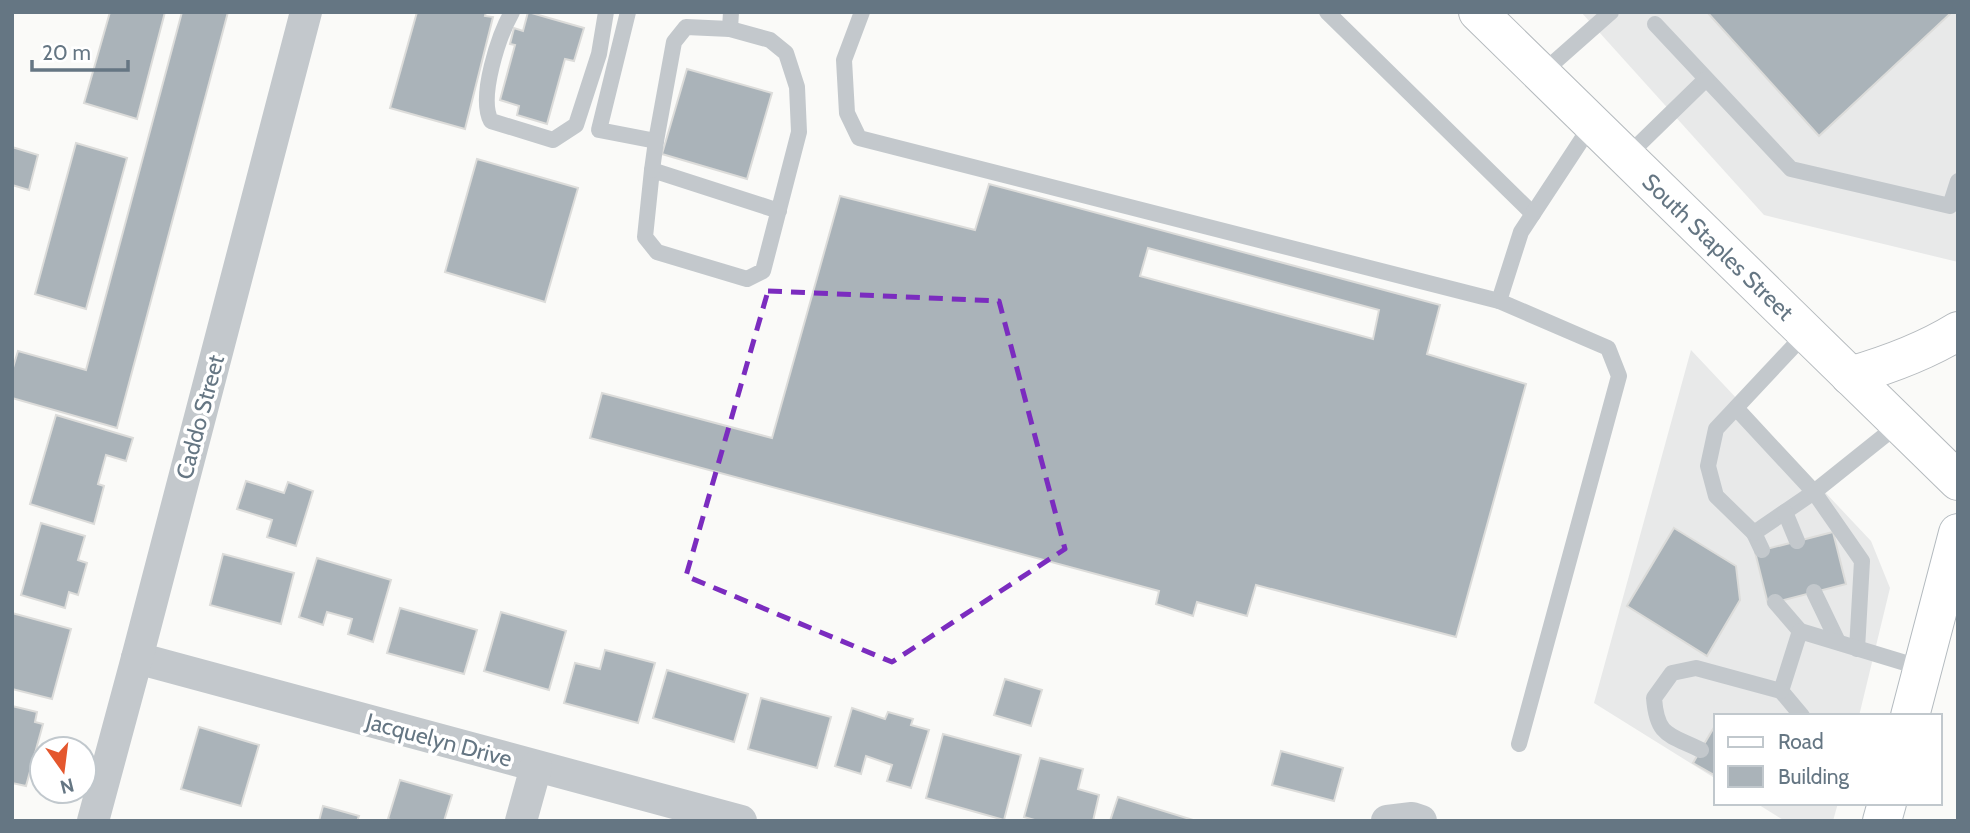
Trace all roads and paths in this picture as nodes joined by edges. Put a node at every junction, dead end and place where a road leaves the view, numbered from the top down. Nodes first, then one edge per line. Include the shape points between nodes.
1 (306, 12) edge
2 (512, 12) edge
3 (606, 12) edge
4 (628, 12) edge
5 (862, 12) edge
6 (1328, 12) edge
7 (1611, 12) edge
8 (1489, 16) edge
9 (730, 20) edge
10 (1655, 24) dead end
11 (1541, 74) junction
12 (1706, 79) junction
13 (1592, 124) junction
14 (576, 125) junction
15 (599, 130) junction
16 (656, 141) junction
17 (1626, 157) junction
18 (652, 170) junction
19 (1958, 181) edge
20 (779, 211) junction
21 (1533, 214) junction
22 (1499, 301) junction
23 (1958, 331) edge
24 (1806, 333) junction
25 (1850, 376) junction
26 (1736, 408) junction
27 (1899, 424) junction
28 (1958, 481) edge
29 (1814, 492) junction
30 (1785, 512) junction
31 (1754, 533) junction
32 (1958, 533) edge
33 (1797, 541) dead end
34 (1762, 550) dead end
35 (1814, 592) dead end
36 (1775, 602) dead end
37 (1800, 631) junction
38 (1838, 642) junction
39 (1857, 649) junction
40 (137, 658) junction
41 (1923, 668) junction
42 (1781, 691) junction
43 (1800, 714) edge
44 (1911, 714) edge
45 (1519, 744) dead end
46 (1701, 750) dead end
47 (536, 766) junction
48 (93, 821) edge
49 (522, 821) edge
50 (741, 821) edge
51 (1387, 821) edge
52 (1421, 821) edge

1 - 40 street, Caddo Street
2 - 14 lane via 489,77 486,113 491,121 553,140
3 - 14 lane
4 - 15 lane
5 - 22 lane via 844,60 847,113 859,138
6 - 21 lane
7 - 11 lane
8 - 11 main road, South Staples Street
9 - 16 lane via 687,27 674,43
9 - 20 lane via 786,53 797,87 799,132
10 - 12 lane
11 - 13 main road, South Staples Street
12 - 17 lane
12 - 19 lane via 1791,169 1950,206
13 - 17 main road, South Staples Street
13 - 21 lane
14 - 15 lane
15 - 16 lane
16 - 18 lane
17 - 24 main road, South Staples Street
18 - 20 lane
18 - 20 lane via 645,237 657,252 747,279 764,271
21 - 22 lane via 1521,232
22 - 45 lane via 1608,348 1619,376
23 - 25 main road via 1894,363
24 - 25 main road, South Staples Street
24 - 26 lane
25 - 27 main road, South Staples Street
26 - 29 lane
26 - 31 lane via 1716,429 1708,466 1717,496
27 - 28 main road, South Staples Street
27 - 29 lane
29 - 30 lane
29 - 39 lane via 1862,561
30 - 31 lane
30 - 33 lane
31 - 34 lane
32 - 41 main road
35 - 38 lane
36 - 37 lane
37 - 38 lane
37 - 42 lane
38 - 39 lane
39 - 41 lane
40 - 47 street, Jacquelyn Drive
40 - 48 street, Caddo Street
41 - 44 main road
42 - 43 lane
42 - 46 lane via 1696,668 1672,673 1654,698 1656,718 1663,731
47 - 49 street
47 - 50 street, Jacquelyn Drive
51 - 52 street

